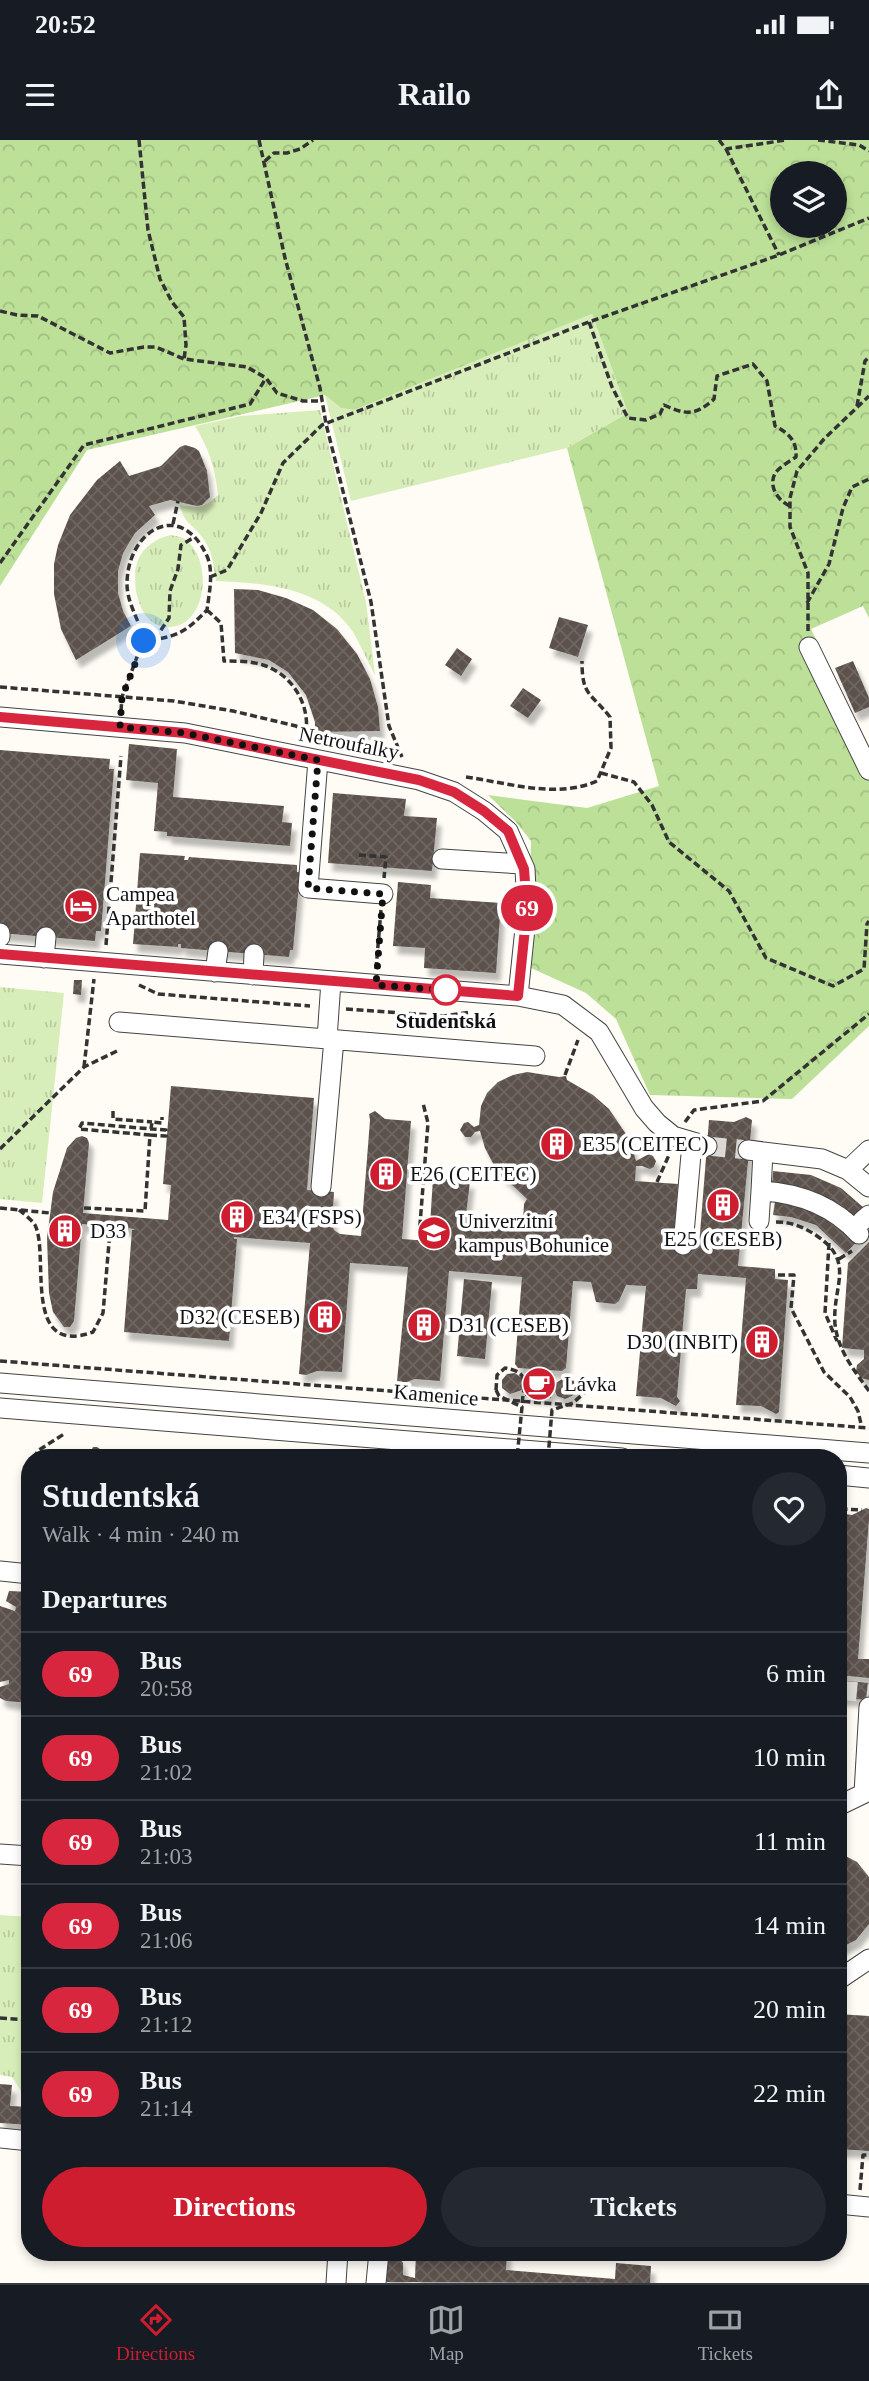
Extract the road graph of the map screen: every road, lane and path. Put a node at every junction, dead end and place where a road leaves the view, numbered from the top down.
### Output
1 (139, 140) edge
2 (259, 140) edge
3 (313, 140) edge
4 (719, 140) edge
5 (786, 140) edge
6 (818, 140) edge
7 (726, 149) junction
8 (869, 151) edge
9 (265, 161) junction
10 (869, 218) edge
11 (779, 255) junction
12 (0, 311) edge
13 (589, 323) junction
14 (869, 357) edge
15 (184, 359) junction
16 (266, 378) junction
17 (869, 397) edge
18 (323, 401) junction
19 (857, 408) junction
20 (327, 424) junction
21 (869, 479) edge
22 (177, 501) dead end
23 (790, 506) junction
24 (173, 524) junction
25 (193, 538) junction
26 (0, 563) edge
27 (210, 577) junction
28 (806, 605) junction
29 (208, 610) junction
30 (155, 640) junction
31 (144, 641) junction
32 (809, 647) joint
33 (582, 661) dead end
34 (0, 687) edge
35 (122, 697) junction
36 (0, 717) edge
37 (120, 727) junction
38 (306, 733) junction
39 (317, 750) junction
40 (121, 756) dead end
41 (403, 760) dead end
42 (869, 770) edge
43 (601, 773) junction
44 (454, 775) dead end
45 (359, 855) dead end
46 (442, 859) dead end
47 (522, 864) junction
48 (383, 894) junction
49 (869, 921) edge
50 (46, 937) dead end
51 (218, 951) dead end
52 (0, 954) edge
53 (254, 954) dead end
54 (44, 958) junction
55 (100, 967) junction
56 (215, 972) junction
57 (253, 975) junction
58 (131, 981) dead end
59 (331, 981) junction
60 (376, 985) junction
61 (518, 996) junction
62 (319, 1007) dead end
63 (337, 1008) dead end
64 (471, 1012) dead end
65 (869, 1014) edge
66 (119, 1022) dead end
67 (585, 1022) junction
68 (330, 1039) junction
69 (117, 1051) dead end
70 (535, 1056) dead end
71 (84, 1067) junction
72 (565, 1075) dead end
73 (423, 1103) dead end
74 (114, 1111) dead end
75 (162, 1117) dead end
76 (152, 1122) junction
77 (151, 1129) junction
78 (150, 1135) junction
79 (685, 1145) junction
80 (0, 1149) edge
81 (869, 1150) edge
82 (848, 1170) junction
83 (657, 1182) dead end
84 (321, 1187) dead end
85 (869, 1187) edge
86 (761, 1191) junction
87 (0, 1208) edge
88 (84, 1208) dead end
89 (19, 1210) junction
90 (50, 1213) dead end
91 (759, 1222) joint
92 (863, 1223) edge
93 (110, 1231) dead end
94 (419, 1237) dead end
95 (829, 1243) junction
96 (682, 1245) dead end
97 (847, 1255) dead end
98 (839, 1259) junction
99 (778, 1275) dead end
100 (841, 1350) junction
101 (0, 1361) edge
102 (524, 1381) dead end
103 (0, 1383) edge
104 (524, 1389) dead end
105 (869, 1391) edge
106 (585, 1392) dead end
107 (522, 1403) junction
108 (0, 1408) edge
109 (862, 1428) junction
110 (869, 1428) edge
111 (64, 1434) dead end
112 (41, 1449) edge
113 (510, 1449) edge
114 (518, 1449) edge
115 (549, 1449) edge
116 (819, 1449) edge
117 (847, 1451) edge
118 (869, 1453) edge
119 (847, 1476) edge
120 (869, 1478) edge
121 (847, 1509) edge
122 (862, 1510) dead end
123 (0, 1571) edge
124 (21, 1573) edge
125 (869, 1707) edge
126 (866, 1792) edge
127 (847, 1802) edge
128 (0, 1854) edge
129 (21, 1855) edge
130 (869, 1959) edge
131 (847, 1974) edge
132 (0, 2018) edge
133 (21, 2019) edge
134 (0, 2138) edge
135 (21, 2140) edge
136 (869, 2155) edge
137 (864, 2206) edge
138 (337, 2261) edge
139 (378, 2261) edge
140 (336, 2283) edge
141 (376, 2283) edge

1 - 15 path
2 - 9 path
3 - 9 path
4 - 7 path
5 - 7 path
6 - 8 path
7 - 11 path
9 - 18 path
10 - 11 path
11 - 13 path
12 - 15 path
13 - 20 path
13 - 23 path
14 - 19 path
15 - 16 path
16 - 18 path
16 - 26 path
17 - 19 path
18 - 20 path
19 - 23 path
20 - 27 path
20 - 41 path
21 - 28 path
22 - 24 path
23 - 28 path
24 - 25 path
24 - 31 path
25 - 27 path
25 - 30 path
27 - 29 path
28 - 32 path
29 - 30 path
29 - 38 path
30 - 31 path
31 - 35 path
32 - 42 street
33 - 43 path
34 - 35 path
35 - 37 path
35 - 38 path
36 - 37 street, Netroufalky
37 - 39 street, Netroufalky
38 - 39 path
39 - 47 street, Netroufalky
39 - 48 street
40 - 55 path
43 - 44 path
43 - 49 path
45 - 48 path
46 - 47 street
47 - 61 street, Netroufalky
48 - 60 path
50 - 54 street
51 - 56 street
52 - 54 street
53 - 57 street
54 - 55 street
55 - 56 street
55 - 71 path
56 - 57 street
57 - 59 street
58 - 62 path
59 - 60 street
59 - 68 street
60 - 61 street
61 - 67 street
63 - 64 path
65 - 79 path
66 - 68 street
67 - 72 path
67 - 79 street
68 - 70 street
68 - 84 street
69 - 71 path
71 - 80 path
73 - 94 path
74 - 76 path
75 - 76 path
76 - 77 path
77 - 78 path
77 - 78 path
78 - 88 path
79 - 83 path
79 - 96 street
81 - 82 street
82 - 85 street
82 - 86 street
86 - 91 street
86 - 92 street
87 - 89 path
89 - 90 path
89 - 93 path
91 - 95 path
95 - 98 path
95 - 100 path
97 - 98 path
98 - 100 path
99 - 109 path
100 - 105 path
101 - 107 path
102 - 114 path, bridge
103 - 116 street, Kamenice
104 - 107 path
106 - 115 path, bridge
107 - 109 path
108 - 113 street
109 - 110 path
111 - 112 path
117 - 118 street, Kamenice
119 - 120 street
121 - 122 path
123 - 124 street
125 - 126 street
126 - 127 street
128 - 129 street
130 - 131 street
132 - 133 path
134 - 135 street
136 - 137 path
138 - 140 street
139 - 141 street

